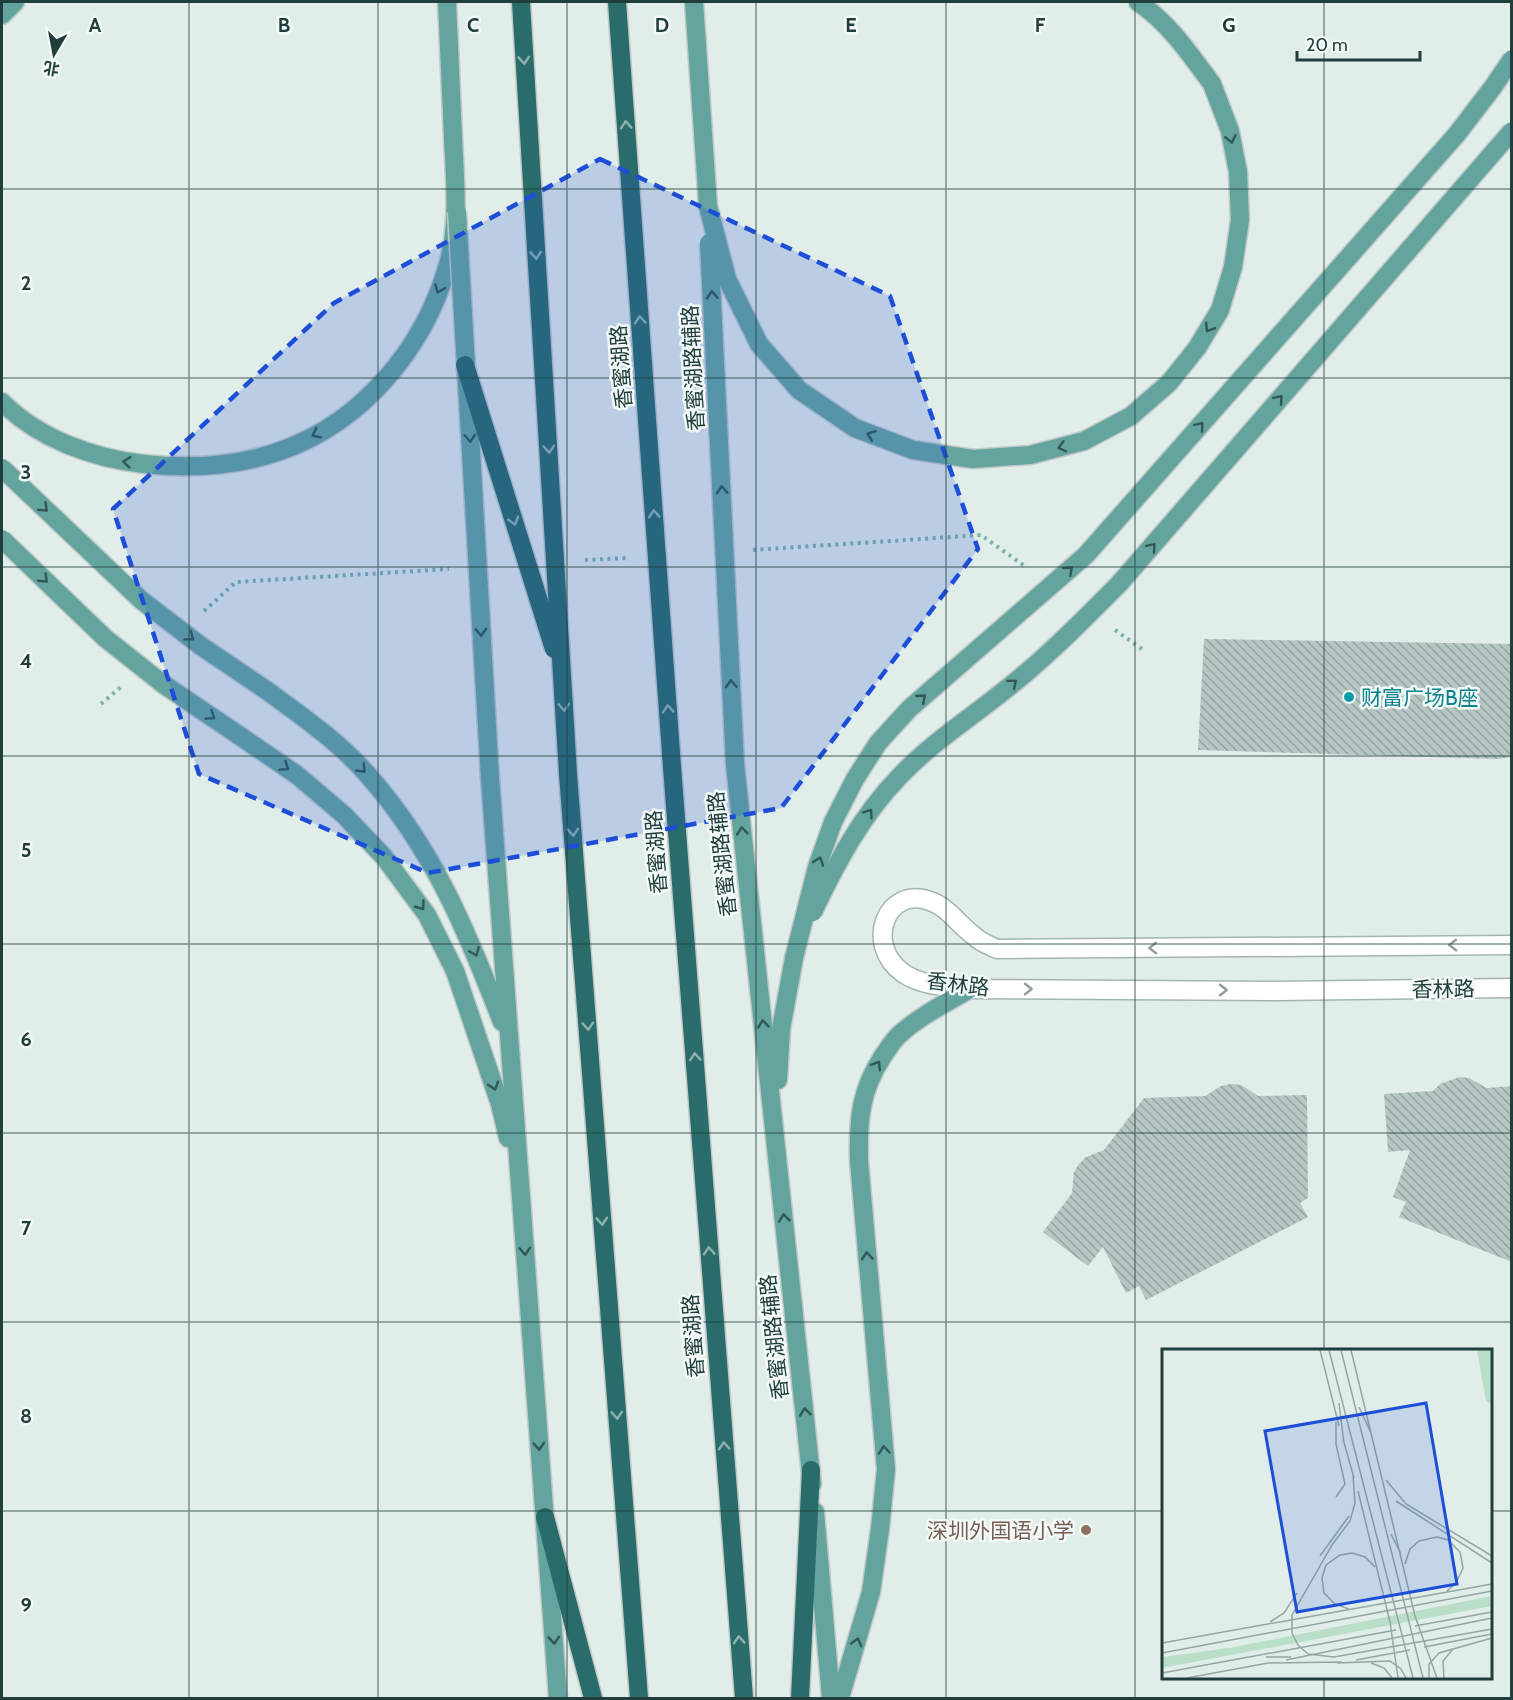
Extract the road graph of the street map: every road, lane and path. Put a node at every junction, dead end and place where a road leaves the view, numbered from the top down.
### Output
1 (447, 2) edge
2 (521, 2) edge
3 (617, 2) edge
4 (694, 2) edge
5 (1138, 2) edge
6 (1512, 58) edge
7 (1512, 131) edge
8 (708, 206) junction
9 (457, 212) junction
10 (465, 365) junction
11 (2, 402) edge
12 (2, 468) edge
13 (2, 539) edge
14 (745, 550) dead end
15 (627, 558) dead end
16 (579, 561) dead end
17 (449, 569) dead end
18 (1028, 569) dead end
19 (203, 613) dead end
20 (1113, 629) dead end
21 (1142, 649) dead end
22 (563, 676) junction
23 (126, 681) dead end
24 (101, 704) dead end
25 (1512, 945) edge
26 (794, 958) junction
27 (1512, 988) edge
28 (970, 989) junction
29 (509, 1040) junction
30 (778, 1160) junction
31 (521, 1193) junction
32 (811, 1470) junction
33 (545, 1517) junction
34 (558, 1698) edge
35 (593, 1698) edge
36 (639, 1698) edge
37 (744, 1698) edge
38 (800, 1698) edge
39 (831, 1698) edge
40 (840, 1698) edge

1 - 9 main road
2 -> 22 highway, bridge
37 -> 3 highway, 香蜜湖路, bridge
4 - 8 main road, 香蜜湖路辅路
5 -> 8 main road, bridge
26 -> 6 main road, bridge
26 -> 7 main road, bridge
30 -> 8 main road, 香蜜湖路辅路, bridge
9 - 10 main road, bridge
9 -> 11 main road, bridge
10 -> 22 highway, bridge
10 -> 29 main road, bridge
12 -> 29 main road, bridge
13 -> 31 main road, bridge
14 - 18 path
15 - 16 path
17 - 19 path
20 - 21 path
22 -> 36 highway, bridge
23 - 24 path
25 -> 28 street, 香林路
26 - 30 main road
28 -> 27 street, 香林路
40 -> 28 main road
29 - 31 main road
32 -> 30 main road, 香蜜湖路辅路
31 -> 33 main road
32 - 38 highway
32 - 39 main road, 香蜜湖路辅路
33 -> 34 main road
33 - 35 highway

